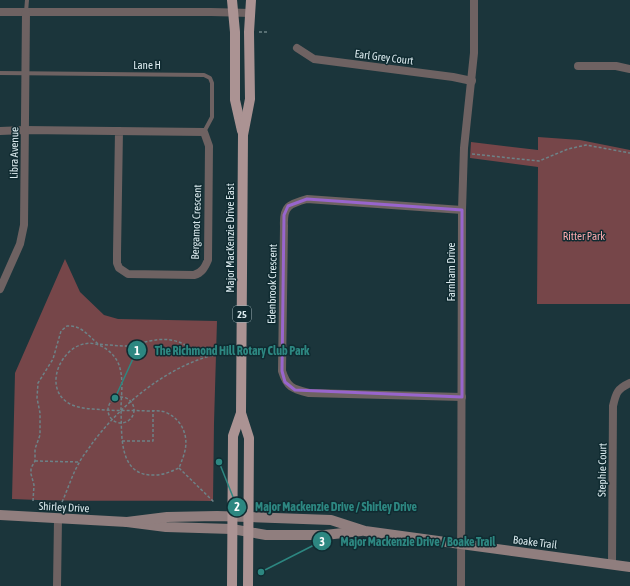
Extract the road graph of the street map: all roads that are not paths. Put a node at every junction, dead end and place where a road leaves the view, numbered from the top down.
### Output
1 (26, 0) edge
2 (232, 0) edge
3 (251, 0) edge
4 (474, 0) edge
5 (0, 12) edge
6 (26, 12) junction
7 (233, 12) junction
8 (251, 13) junction
9 (297, 48) dead end
10 (578, 66) dead end
11 (630, 69) edge
12 (0, 73) edge
13 (27, 73) junction
14 (472, 81) junction
15 (0, 130) edge
16 (25, 130) junction
17 (118, 131) junction
18 (204, 132) junction
19 (243, 135) junction
20 (462, 210) junction
21 (0, 289) edge
22 (630, 383) edge
23 (462, 397) junction
24 (241, 413) junction
25 (0, 515) edge
26 (240, 517) junction
27 (58, 519) junction
28 (127, 522) junction
29 (240, 530) junction
30 (365, 531) junction
31 (461, 545) junction
32 (612, 564) junction
33 (630, 567) edge
34 (57, 586) edge
35 (232, 586) edge
36 (248, 586) edge
37 (461, 586) edge

1 - 6 lane
2 - 7 main road, Major MacKenzie Drive East / 25
3 - 8 main road, Major MacKenzie Drive East / 25
4 - 14 street, Farnham Drive
5 - 6 street
6 - 7 street
6 - 13 street, Libra Avenue
7 - 8 street
7 - 19 main road, Major MacKenzie Drive East / 25
8 - 19 main road, Major MacKenzie Drive East / 25
9 - 14 street, Earl Grey Court
10 - 11 street
12 - 13 lane, Lane H
13 - 16 street, Libra Avenue
13 - 18 lane, Lane H
14 - 20 street, Farnham Drive
15 - 16 street
16 - 17 street
16 - 21 street, Libra Avenue
17 - 18 street
17 - 18 street, Bergamot Crescent
19 - 24 main road, Major MacKenzie Drive East / 25
20 - 23 street, Farnham Drive
20 - 23 street, Edenbrook Crescent
22 - 32 street, Stephie Court
23 - 31 street, Farnham Drive
24 - 26 main road, Major MacKenzie Drive East / 25
24 - 26 main road, Major MacKenzie Drive East / 25
25 - 27 street, Shirley Drive
26 - 28 street, Shirley Drive
26 - 29 main road, Major MacKenzie Drive East / 25
26 - 29 main road, Major MacKenzie Drive East / 25
26 - 30 street, Boake Trail
27 - 28 street, Shirley Drive
27 - 34 street
28 - 29 street, Shirley Drive
29 - 30 street, Boake Trail
29 - 35 main road, Major MacKenzie Drive East / 25
29 - 36 main road, Major MacKenzie Drive East / 25
30 - 31 street, Boake Trail
31 - 32 street, Boake Trail
31 - 37 street, Farnham Drive
32 - 33 street, Boake Trail

